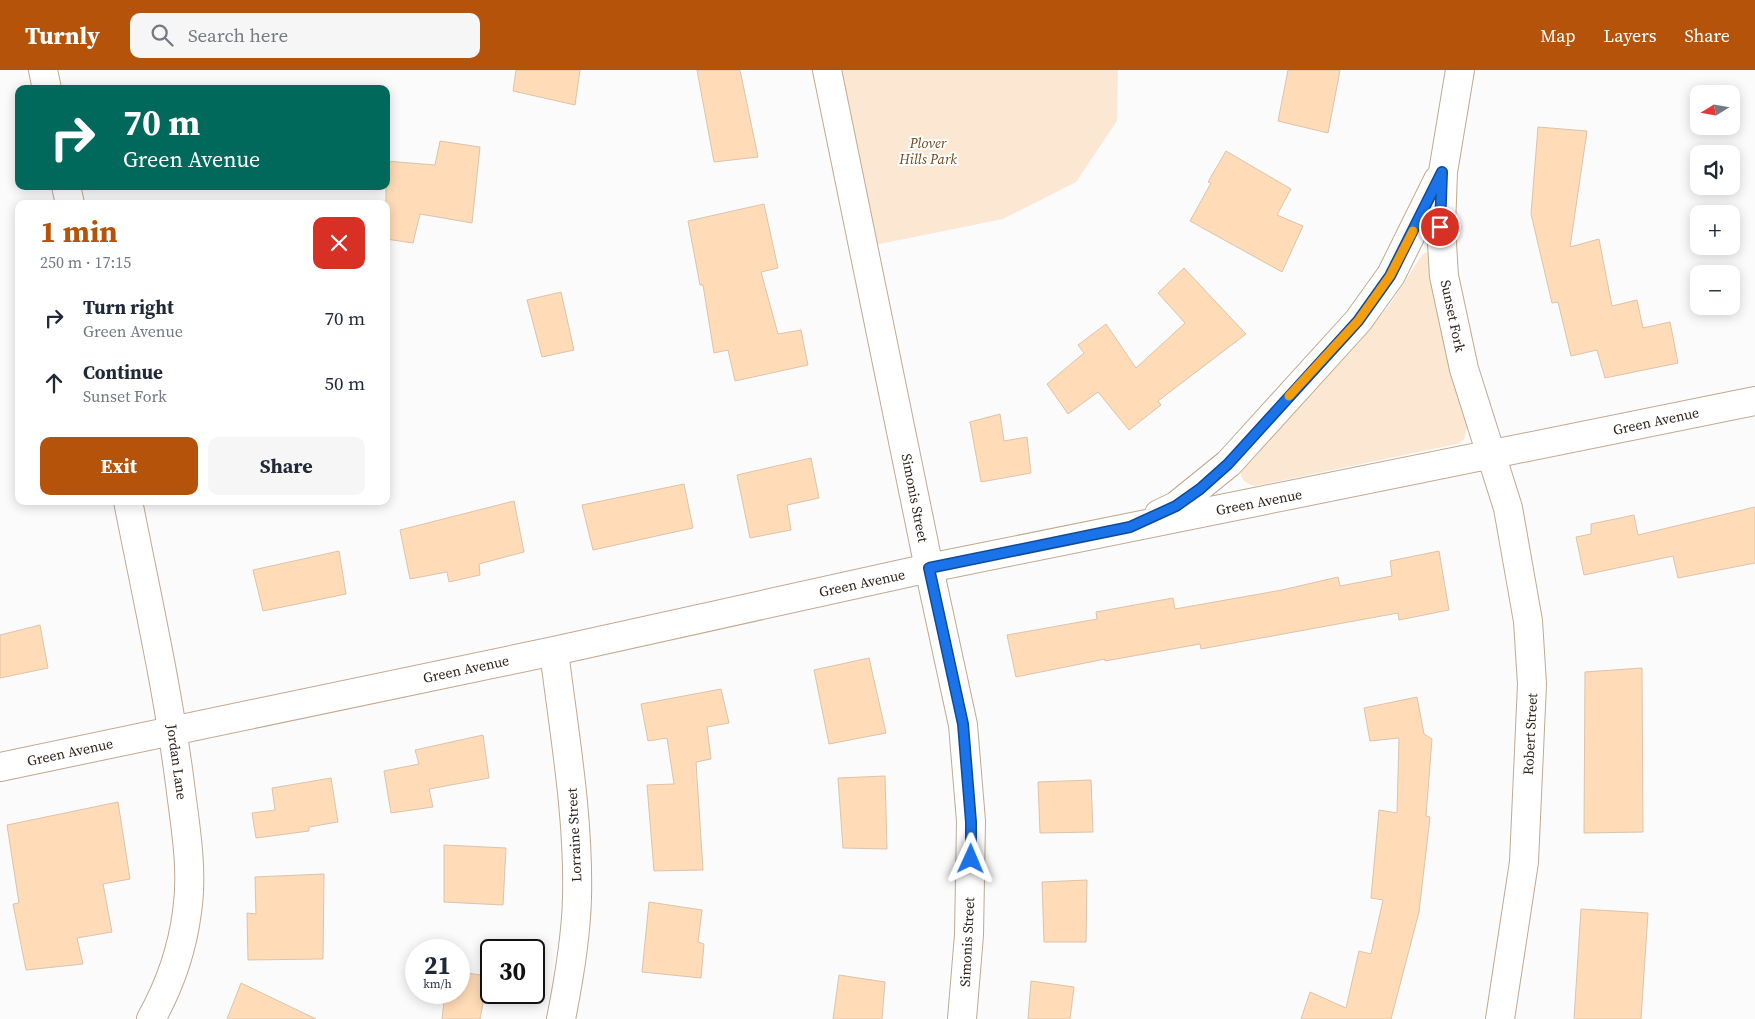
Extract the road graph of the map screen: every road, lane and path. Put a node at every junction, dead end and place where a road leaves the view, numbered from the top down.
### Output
1 (43, 70) edge
2 (827, 70) edge
3 (1460, 70) edge
4 (46, 85) edge
5 (1442, 172) junction
6 (1755, 401) edge
7 (1492, 456) junction
8 (129, 505) edge
9 (1130, 527) junction
10 (929, 568) junction
11 (554, 651) junction
12 (174, 731) junction
13 (0, 767) edge
14 (1499, 1017) edge
15 (151, 1019) edge
16 (561, 1019) edge
17 (962, 1019) edge

1 - 4 street
2 - 10 street, Simonis Street
3 - 5 street, Sunset Fork
5 - 7 street, Sunset Fork
5 - 9 street, Sunset Fork
6 - 7 street, Green Avenue
7 - 9 street, Green Avenue
7 - 14 street, Robert Street
8 - 12 street, Jordan Lane
9 - 10 street, Green Avenue
10 - 11 street, Green Avenue
10 - 17 street, Simonis Street
11 - 12 street, Green Avenue
11 - 16 street, Lorraine Street
12 - 13 street, Green Avenue
12 - 15 street, Jordan Lane

